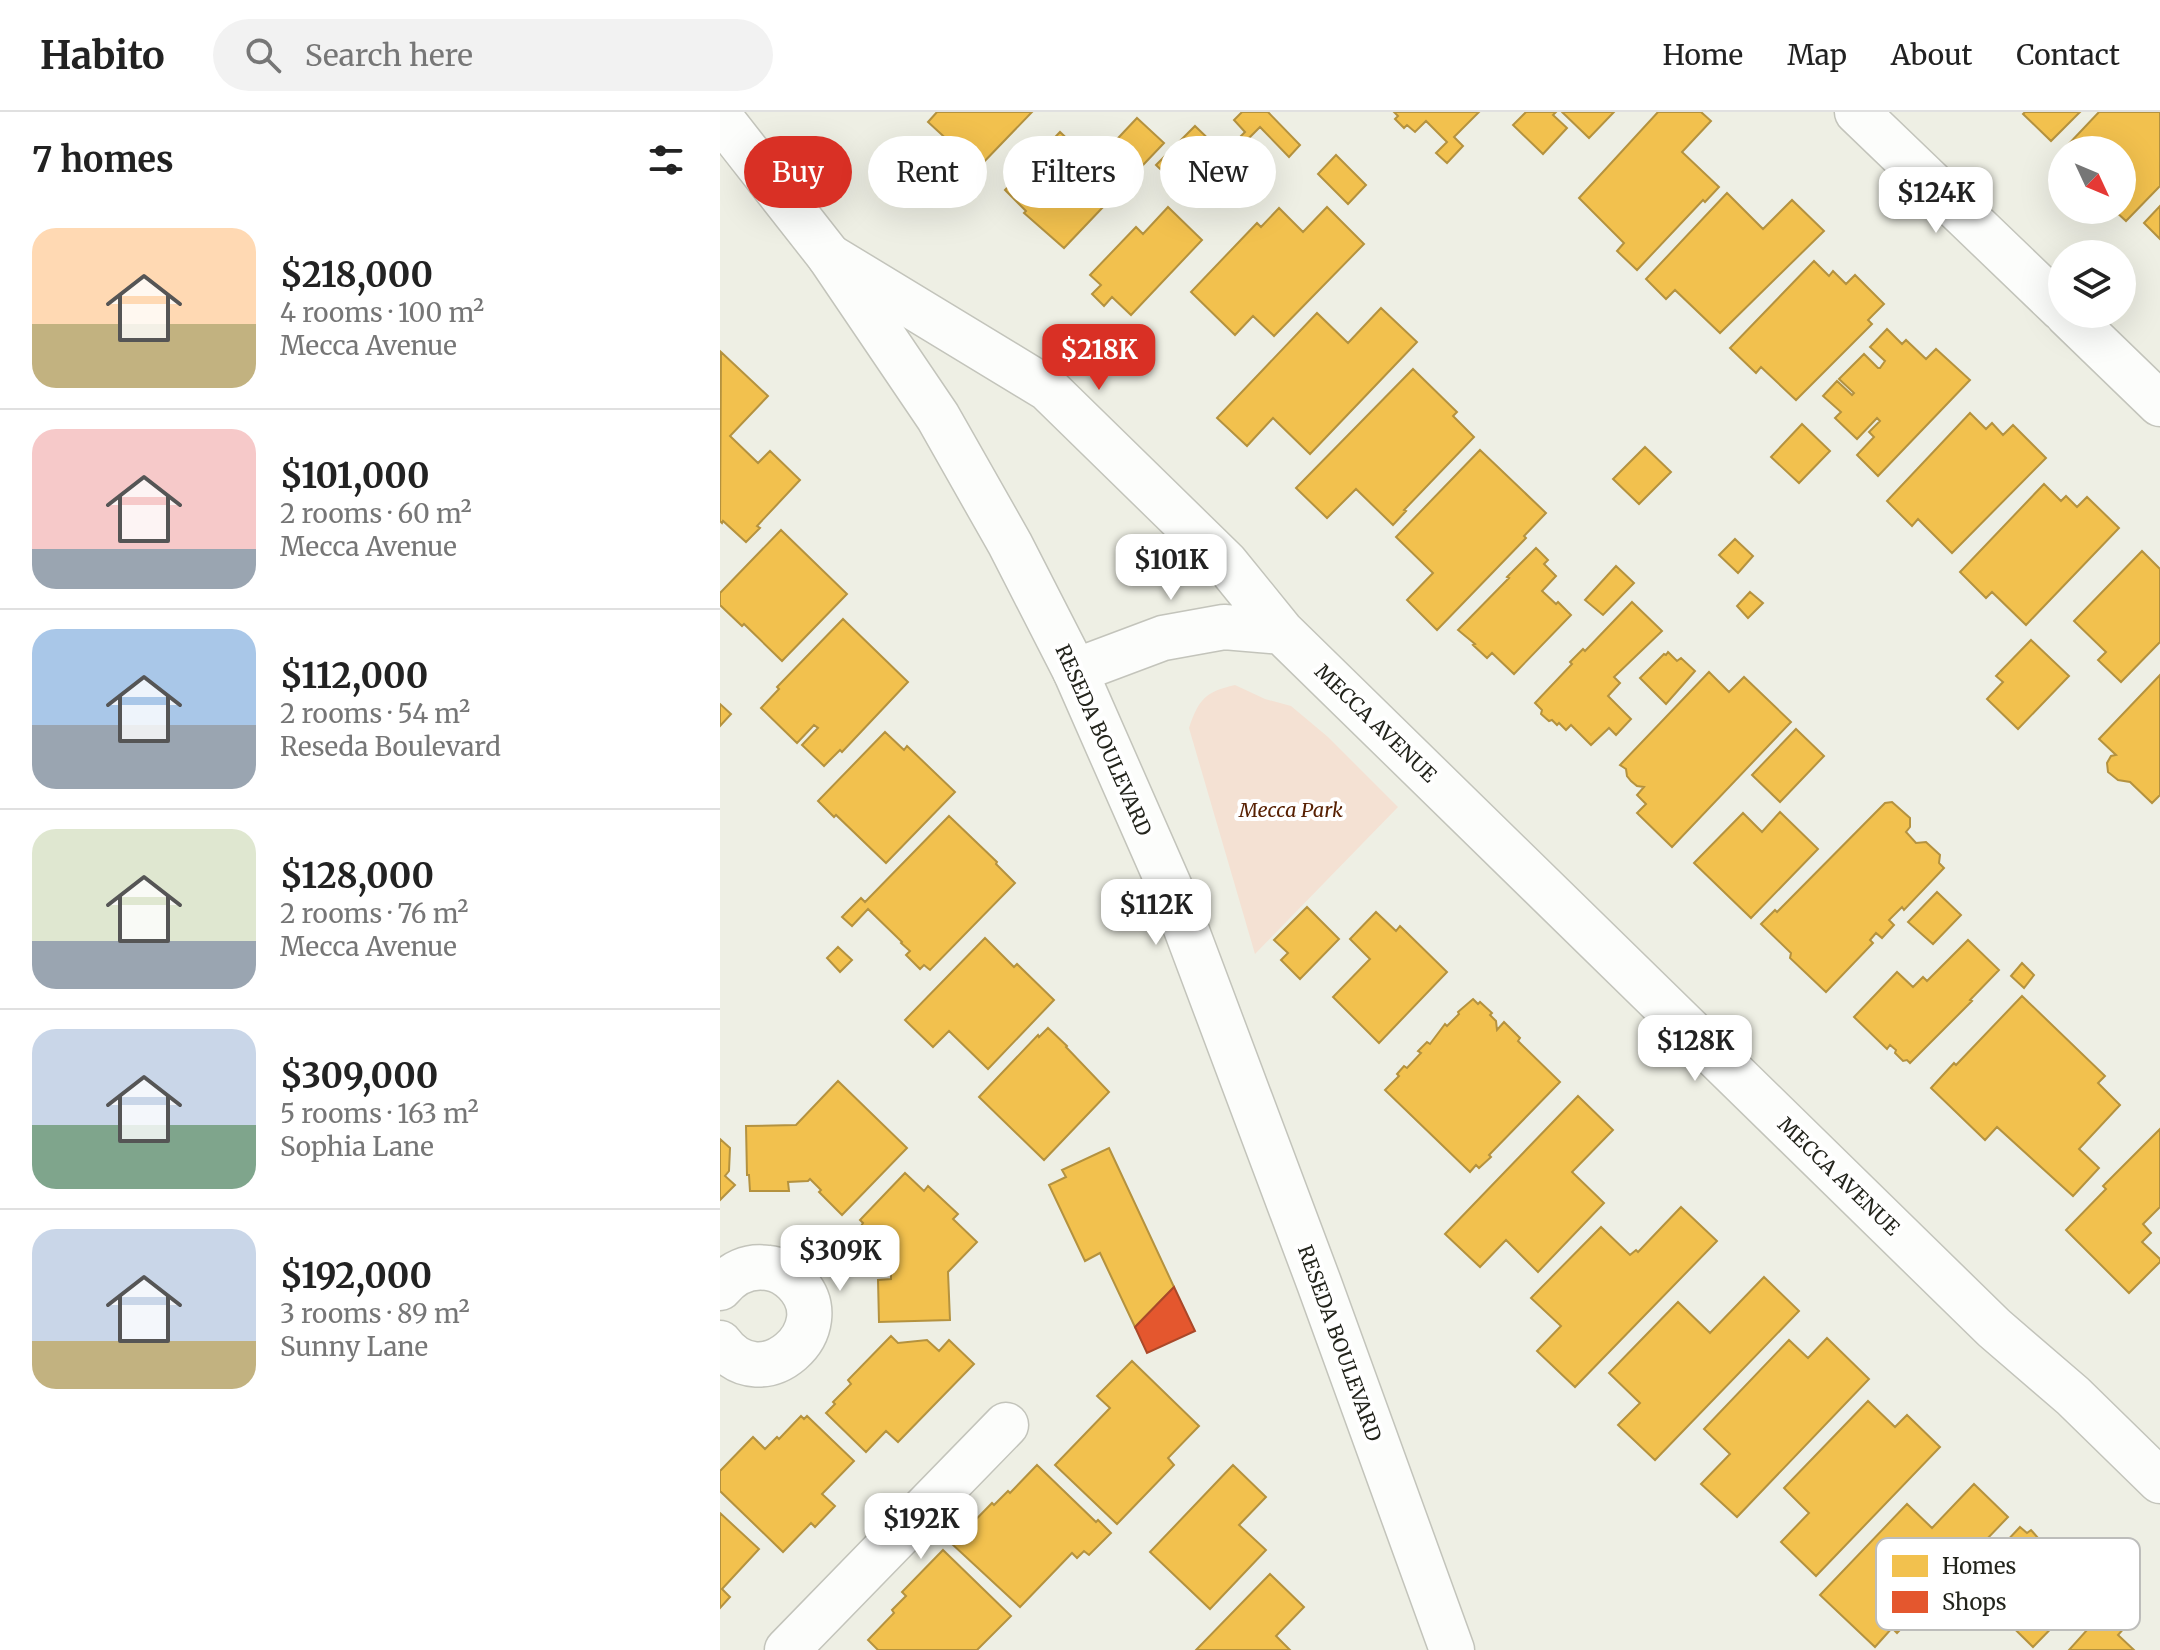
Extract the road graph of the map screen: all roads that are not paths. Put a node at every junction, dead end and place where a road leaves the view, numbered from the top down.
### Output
1 (1857, 112) edge
2 (720, 117) edge
3 (829, 256) junction
4 (2048, 296) edge
5 (2081, 328) edge
6 (2160, 404) edge
7 (1282, 632) junction
8 (1075, 671) junction
9 (720, 1288) edge
10 (722, 1350) edge
11 (1006, 1425) dead end
12 (2160, 1481) edge
13 (787, 1650) edge
14 (1452, 1650) edge

1 - 4 street
2 - 3 street, RESEDA BOULEVARD
3 - 7 street, MECCA AVENUE
3 - 8 street, RESEDA BOULEVARD
5 - 6 street
7 - 8 street
7 - 12 street, MECCA AVENUE
8 - 14 street, RESEDA BOULEVARD
9 - 10 street
11 - 13 street

